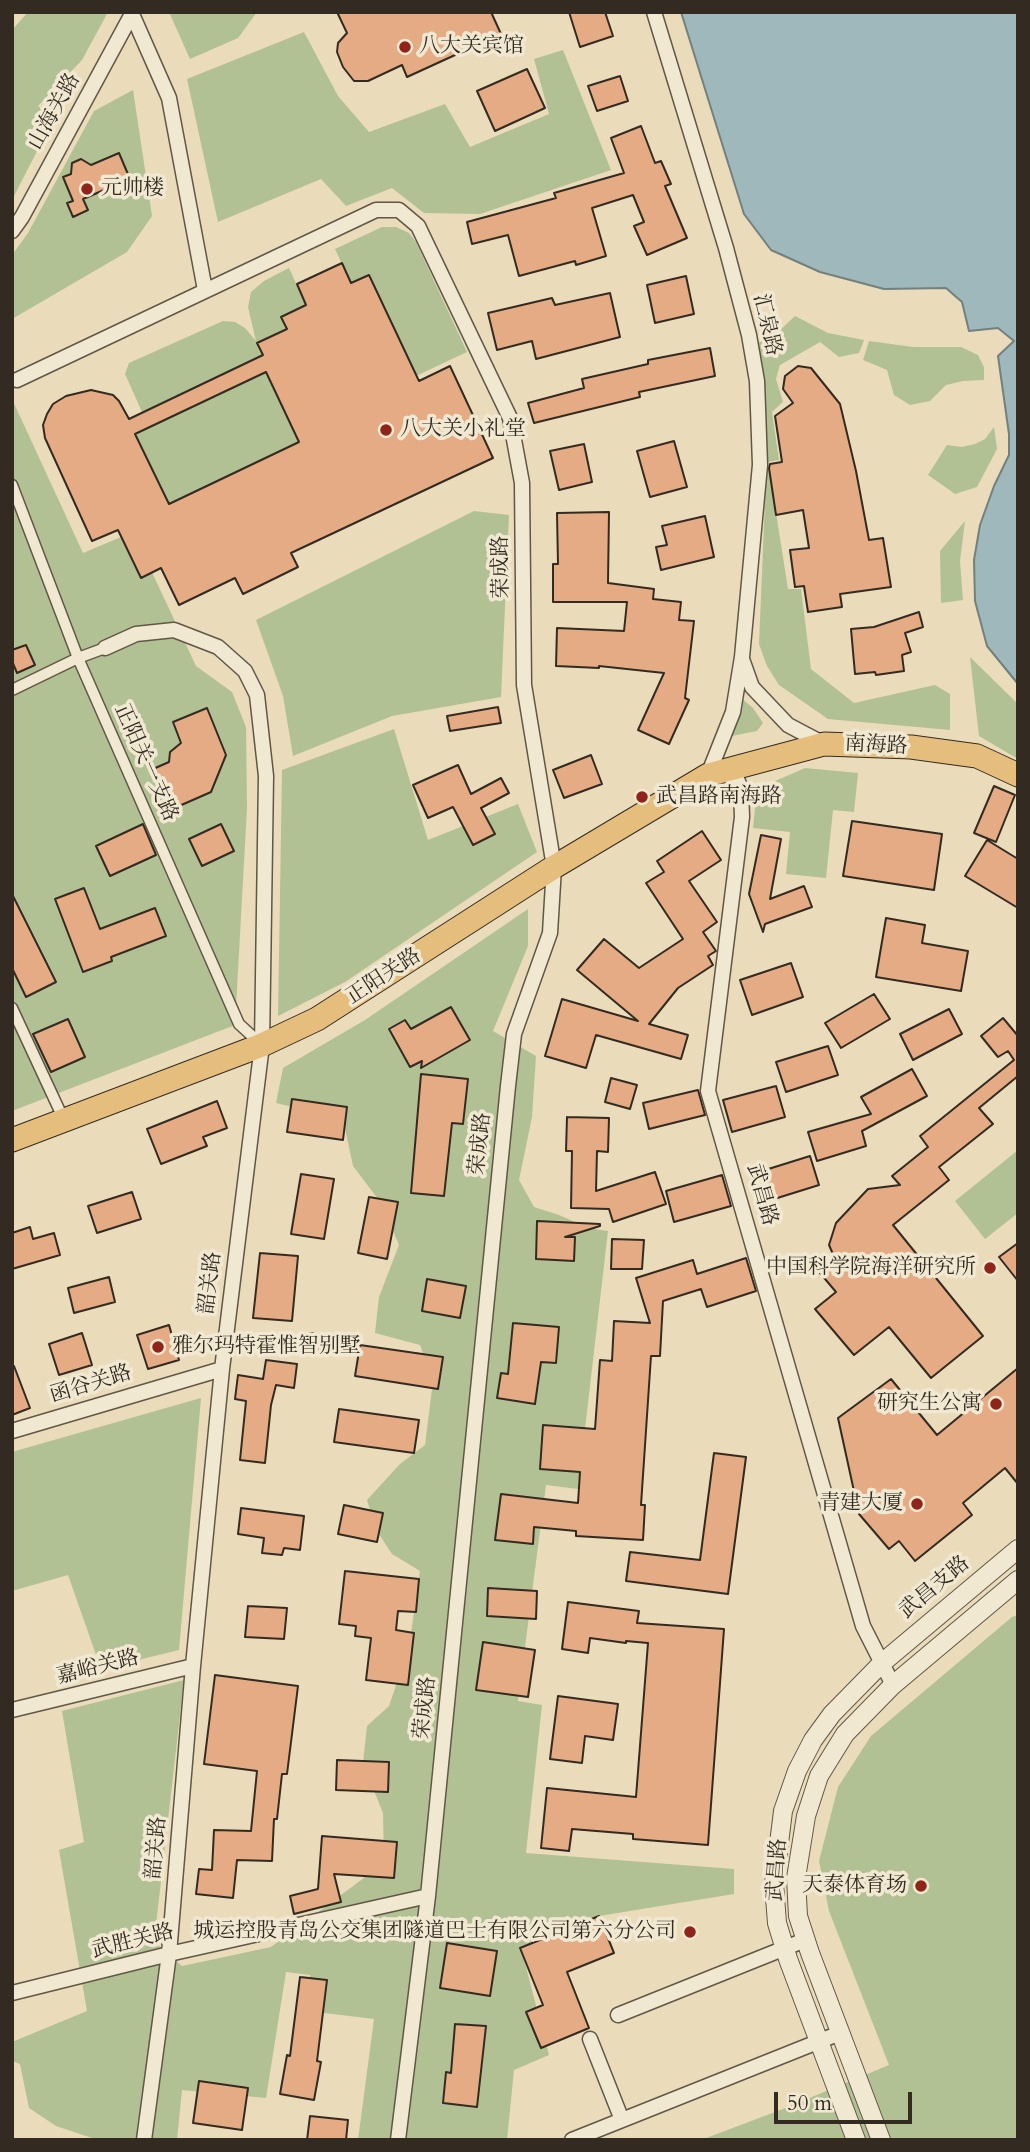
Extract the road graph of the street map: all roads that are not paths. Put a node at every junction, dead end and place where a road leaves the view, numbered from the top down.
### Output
1 (654, 12) edge
2 (132, 13) edge
3 (12, 231) edge
4 (205, 290) junction
5 (16, 380) dead end
6 (12, 485) edge
7 (105, 648) joint
8 (742, 657) junction
9 (78, 658) junction
10 (12, 690) edge
11 (824, 744) junction
12 (732, 767) junction
13 (708, 775) junction
14 (1018, 775) edge
15 (554, 867) junction
16 (12, 1008) edge
17 (262, 1045) junction
18 (64, 1121) junction
19 (12, 1140) edge
20 (222, 1368) junction
21 (12, 1431) edge
22 (1018, 1549) edge
23 (1018, 1580) edge
24 (882, 1663) junction
25 (193, 1666) junction
26 (893, 1685) junction
27 (12, 1710) edge
28 (428, 1896) junction
29 (805, 1940) junction
30 (784, 1948) junction
31 (169, 1954) junction
32 (12, 1993) edge
33 (618, 2015) dead end
34 (840, 2033) junction
35 (590, 2039) dead end
36 (818, 2041) junction
37 (622, 2120) junction
38 (144, 2140) edge
39 (398, 2140) edge
40 (572, 2140) edge
41 (856, 2140) edge
42 (881, 2140) edge

1 - 8 street, 汇泉路
2 - 3 street, 山海关路
2 - 4 street
4 - 5 street
4 - 15 street, 荣成路
6 - 9 street, 正阳关一支路
7 - 9 street
7 - 17 street, 韶关路
8 - 11 street
8 - 13 street, 汇泉路
9 - 10 street
9 - 17 street, 正阳关一支路
11 - 12 main road, 南海路
11 - 14 main road, 南海路
12 - 13 main road, 正阳关路
12 - 24 street, 武昌路
13 - 15 main road, 正阳关路
15 - 17 main road, 正阳关路
15 - 28 street, 荣成路
16 - 18 street
17 - 18 main road, 正阳关路
17 - 20 street, 韶关路
18 - 19 main road, 正阳关路
20 - 21 street, 函谷关路
20 - 25 street, 韶关路
22 - 24 street, 武昌支路
23 - 26 street
24 - 26 street, 武昌路
24 - 30 street, 武昌路
25 - 27 street, 嘉峪关路
25 - 31 street, 韶关路
26 - 29 street, 武昌路
28 - 31 street, 武胜关路
28 - 39 street, 荣成路
29 - 30 street
29 - 34 street, 武昌路
30 - 33 street
30 - 36 street, 武昌路
31 - 32 street, 武胜关路
31 - 38 street, 韶关路
34 - 36 street
34 - 42 street, 武昌路
35 - 37 street
36 - 37 street
36 - 41 street, 武昌路
37 - 40 street

